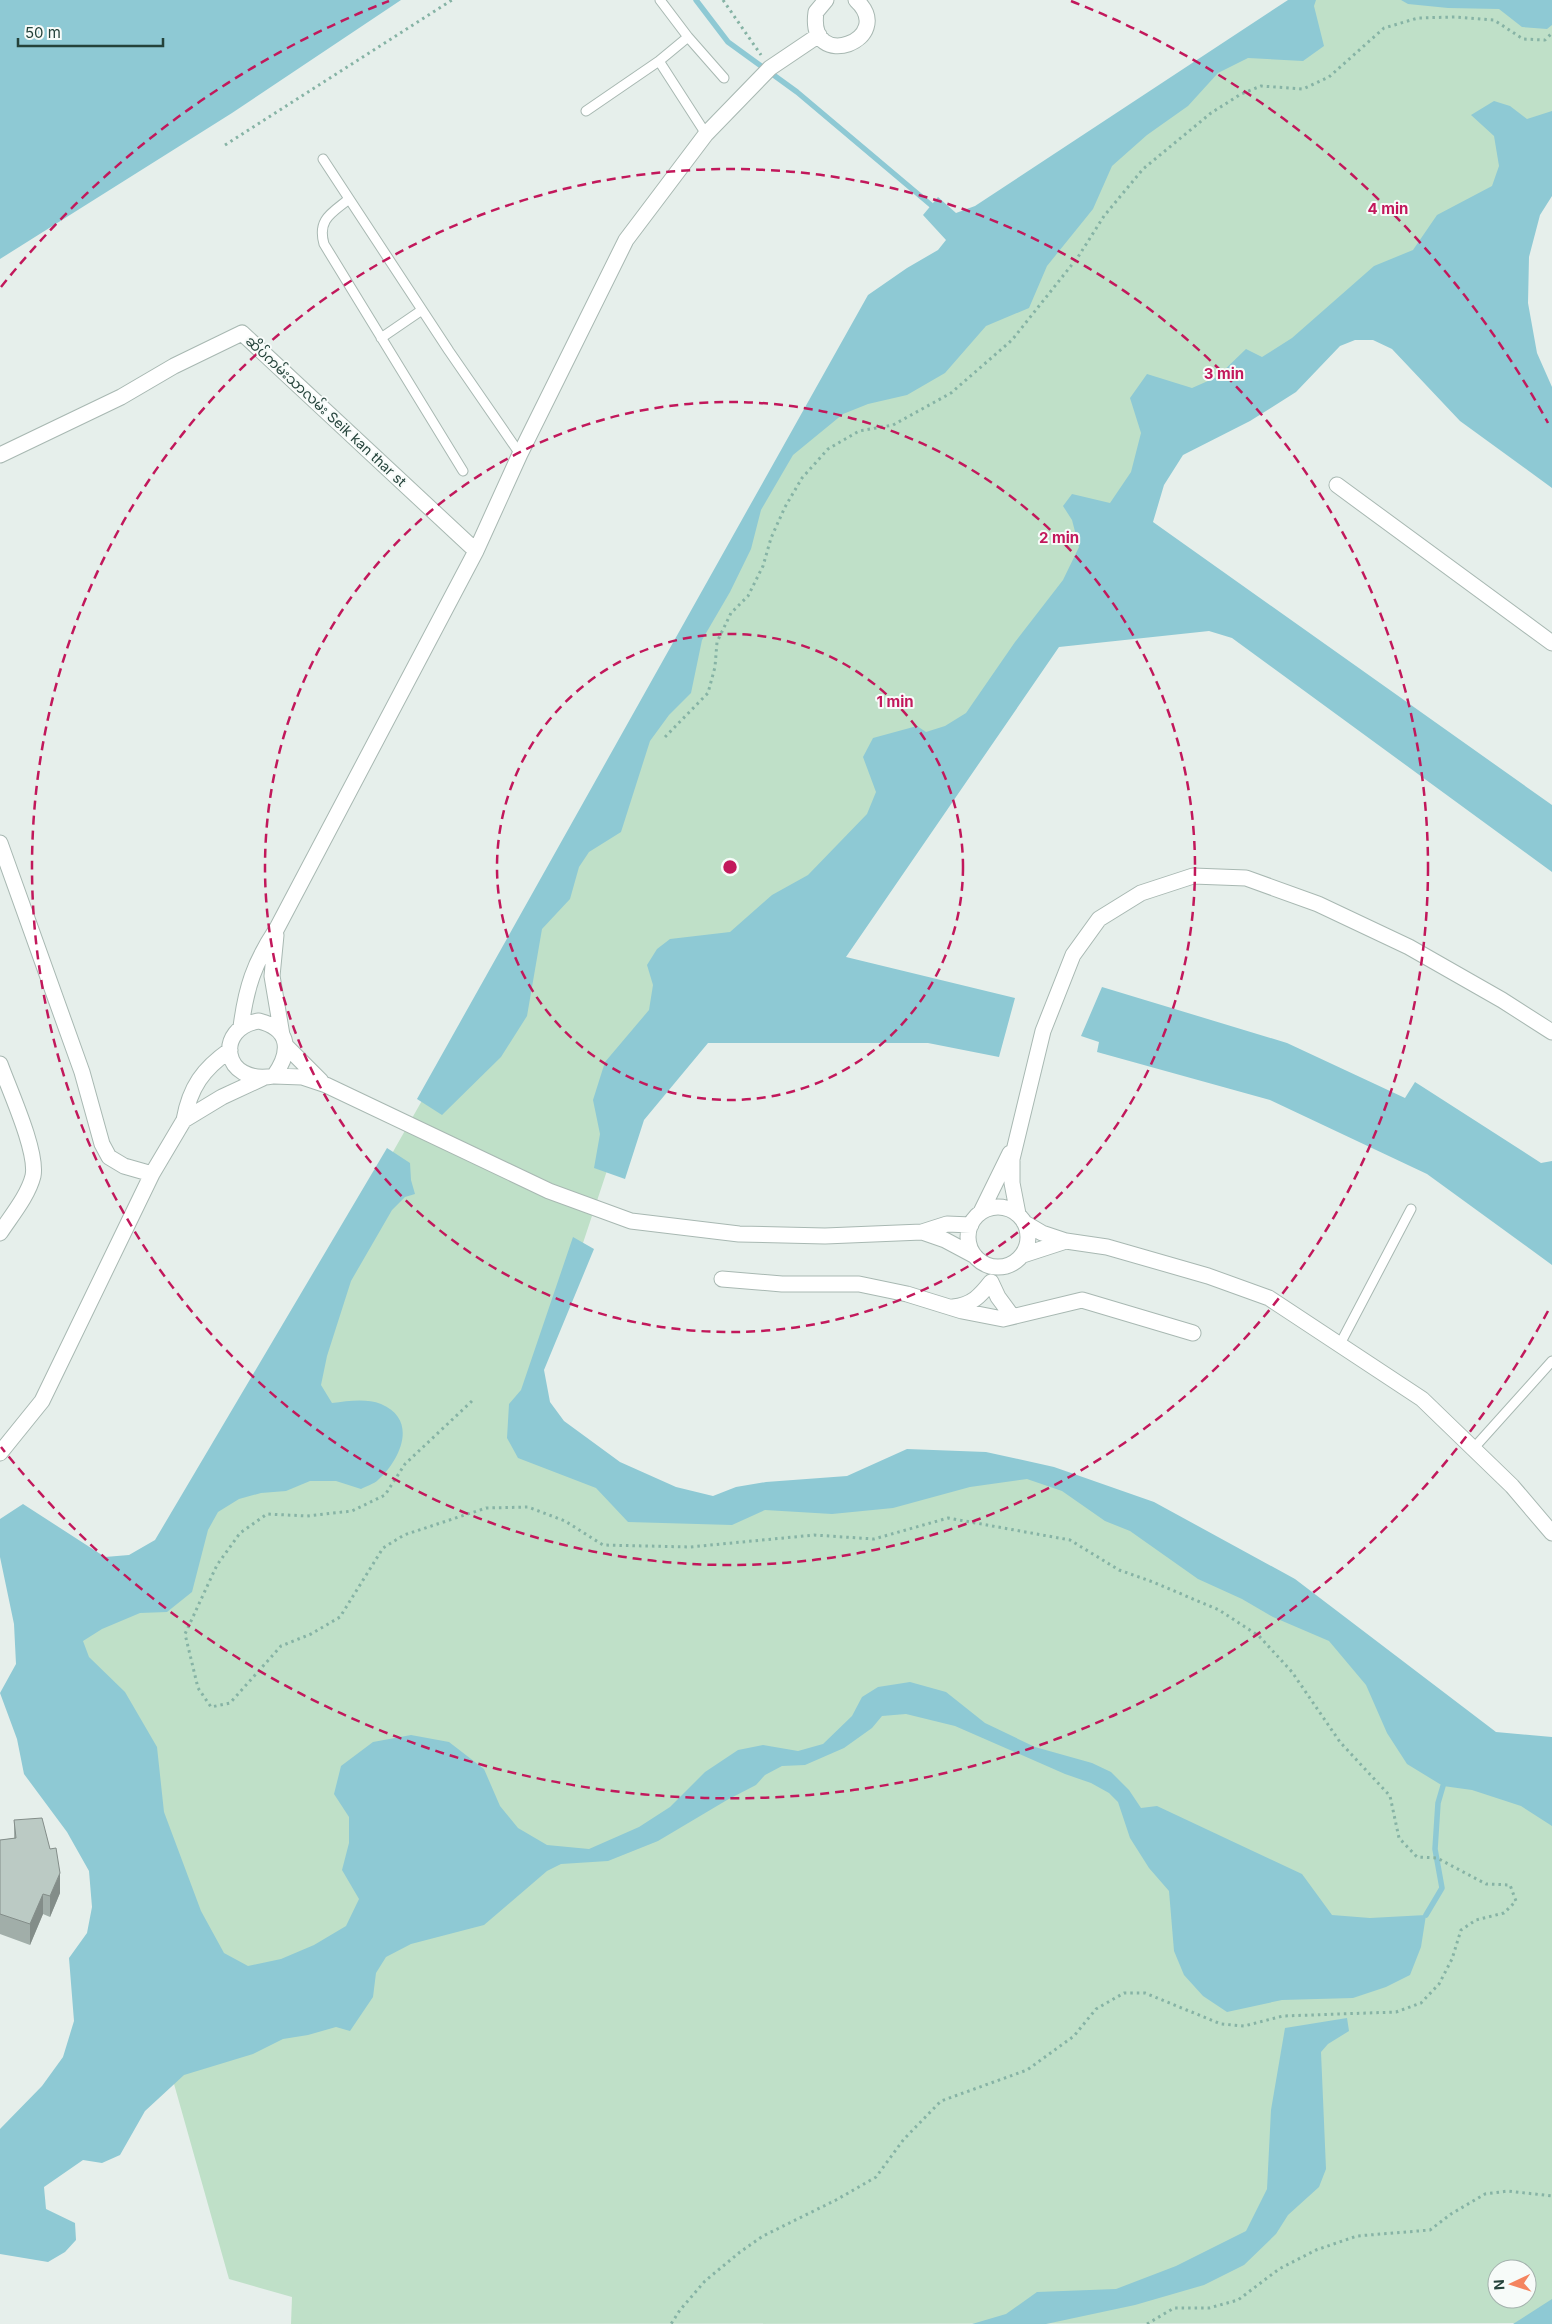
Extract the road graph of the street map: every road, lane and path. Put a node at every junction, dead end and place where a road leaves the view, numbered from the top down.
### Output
1 (452, 0) edge
2 (660, 0) edge
3 (722, 0) edge
4 (826, 0) edge
5 (861, 2) edge
6 (1552, 33) edge
7 (819, 35) junction
8 (688, 37) junction
9 (659, 61) junction
10 (770, 68) junction
11 (724, 78) dead end
12 (586, 111) dead end
13 (706, 134) junction
14 (225, 145) dead end
15 (324, 159) dead end
16 (350, 199) junction
17 (422, 310) junction
18 (381, 338) junction
19 (520, 454) junction
20 (0, 455) edge
21 (463, 471) dead end
22 (1337, 484) dead end
23 (476, 551) junction
24 (1552, 643) edge
25 (665, 737) dead end
26 (0, 843) edge
27 (276, 930) junction
28 (241, 1027) junction
29 (1552, 1032) edge
30 (284, 1040) junction
31 (230, 1050) junction
32 (0, 1064) edge
33 (268, 1077) junction
34 (326, 1085) junction
35 (184, 1120) junction
36 (1018, 1134) junction
37 (152, 1174) junction
38 (1411, 1209) dead end
39 (981, 1212) junction
40 (1022, 1219) junction
41 (971, 1225) junction
42 (922, 1232) junction
43 (0, 1233) edge
44 (1066, 1241) junction
45 (1023, 1255) junction
46 (975, 1256) junction
47 (998, 1268) junction
48 (722, 1279) dead end
49 (991, 1282) junction
50 (950, 1307) junction
51 (1012, 1316) junction
52 (1193, 1333) dead end
53 (1340, 1344) junction
54 (1552, 1361) edge
55 (472, 1401) dead end
56 (1473, 1449) junction
57 (0, 1453) edge
58 (1552, 1533) edge
59 (1552, 2196) edge
60 (672, 2324) edge
61 (1147, 2324) edge

1 - 14 path
2 - 8 lane
3 - 10 path
4 - 7 street
5 - 7 street
6 - 25 path
7 - 10 street
8 - 9 lane
8 - 11 lane
9 - 12 lane
9 - 13 lane
10 - 13 street
13 - 19 street
15 - 16 lane
16 - 17 lane
16 - 18 lane
17 - 18 lane
17 - 19 lane
18 - 21 lane
19 - 23 street
20 - 23 street, ဆိပ်ကမ်းသာလမ်း Seik kan thar st
22 - 24 street
23 - 27 street
26 - 37 street
27 - 28 street
27 - 30 street
28 - 30 street
28 - 31 street
29 - 36 street
30 - 33 street
30 - 34 street
31 - 33 street
31 - 35 street
32 - 43 street
33 - 34 street
33 - 35 street
34 - 42 street
35 - 37 street
36 - 39 street
36 - 40 street
37 - 57 street
38 - 53 lane
39 - 40 street
39 - 41 street
40 - 44 street
40 - 45 street
41 - 42 street
41 - 46 street
42 - 46 street
44 - 45 street
44 - 53 street
45 - 47 street
46 - 47 street
47 - 49 street
48 - 50 street
49 - 50 street
49 - 51 street
50 - 51 street
51 - 52 street
53 - 56 street
54 - 56 lane
55 - 60 path
56 - 58 street
59 - 61 path

